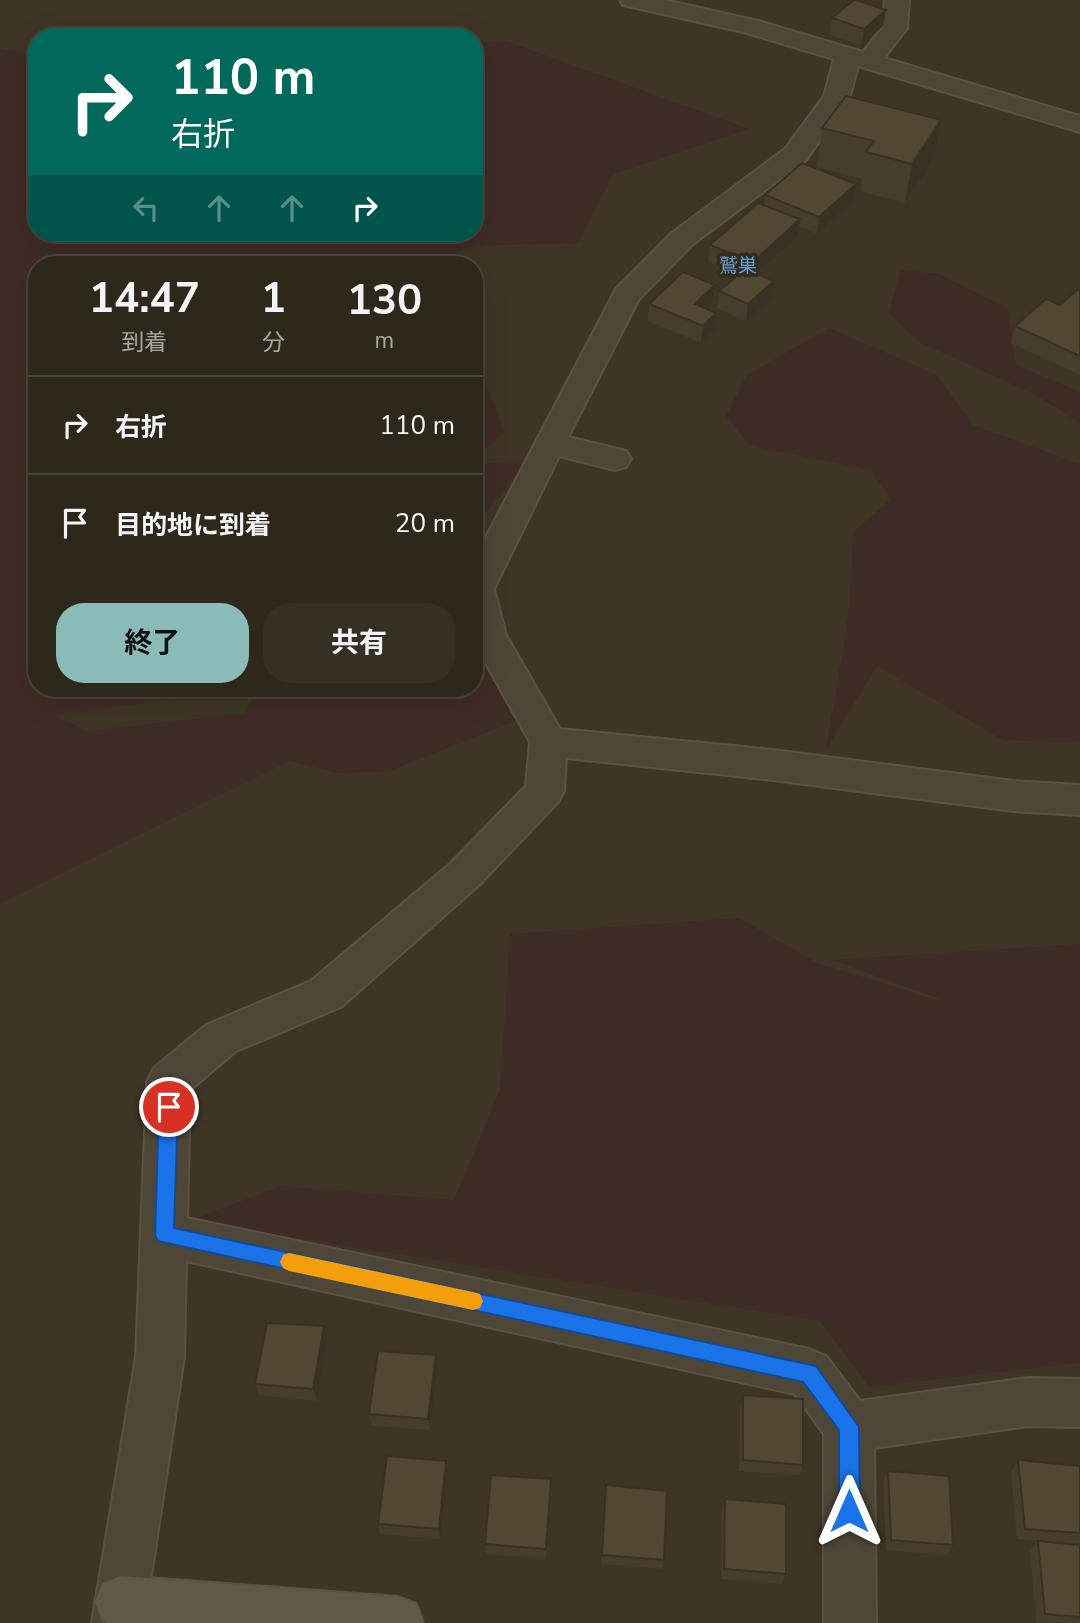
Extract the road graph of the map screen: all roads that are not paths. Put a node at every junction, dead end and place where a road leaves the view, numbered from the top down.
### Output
1 (632, 0) edge
2 (897, 0) edge
3 (858, 58) junction
4 (1080, 124) edge
5 (548, 443) junction
6 (615, 459) dead end
7 (483, 577) edge
8 (483, 614) edge
9 (549, 742) junction
10 (1080, 800) edge
11 (164, 1235) junction
12 (1080, 1403) edge
13 (849, 1427) junction
14 (120, 1613) edge
15 (397, 1623) edge
16 (850, 1623) edge

1 - 3 street
2 - 3 street
3 - 4 street
3 - 5 street
5 - 6 street
5 - 7 street
8 - 9 street
9 - 10 street
9 - 11 street
11 - 13 street
11 - 14 street
12 - 13 street
13 - 16 street
14 - 15 street

